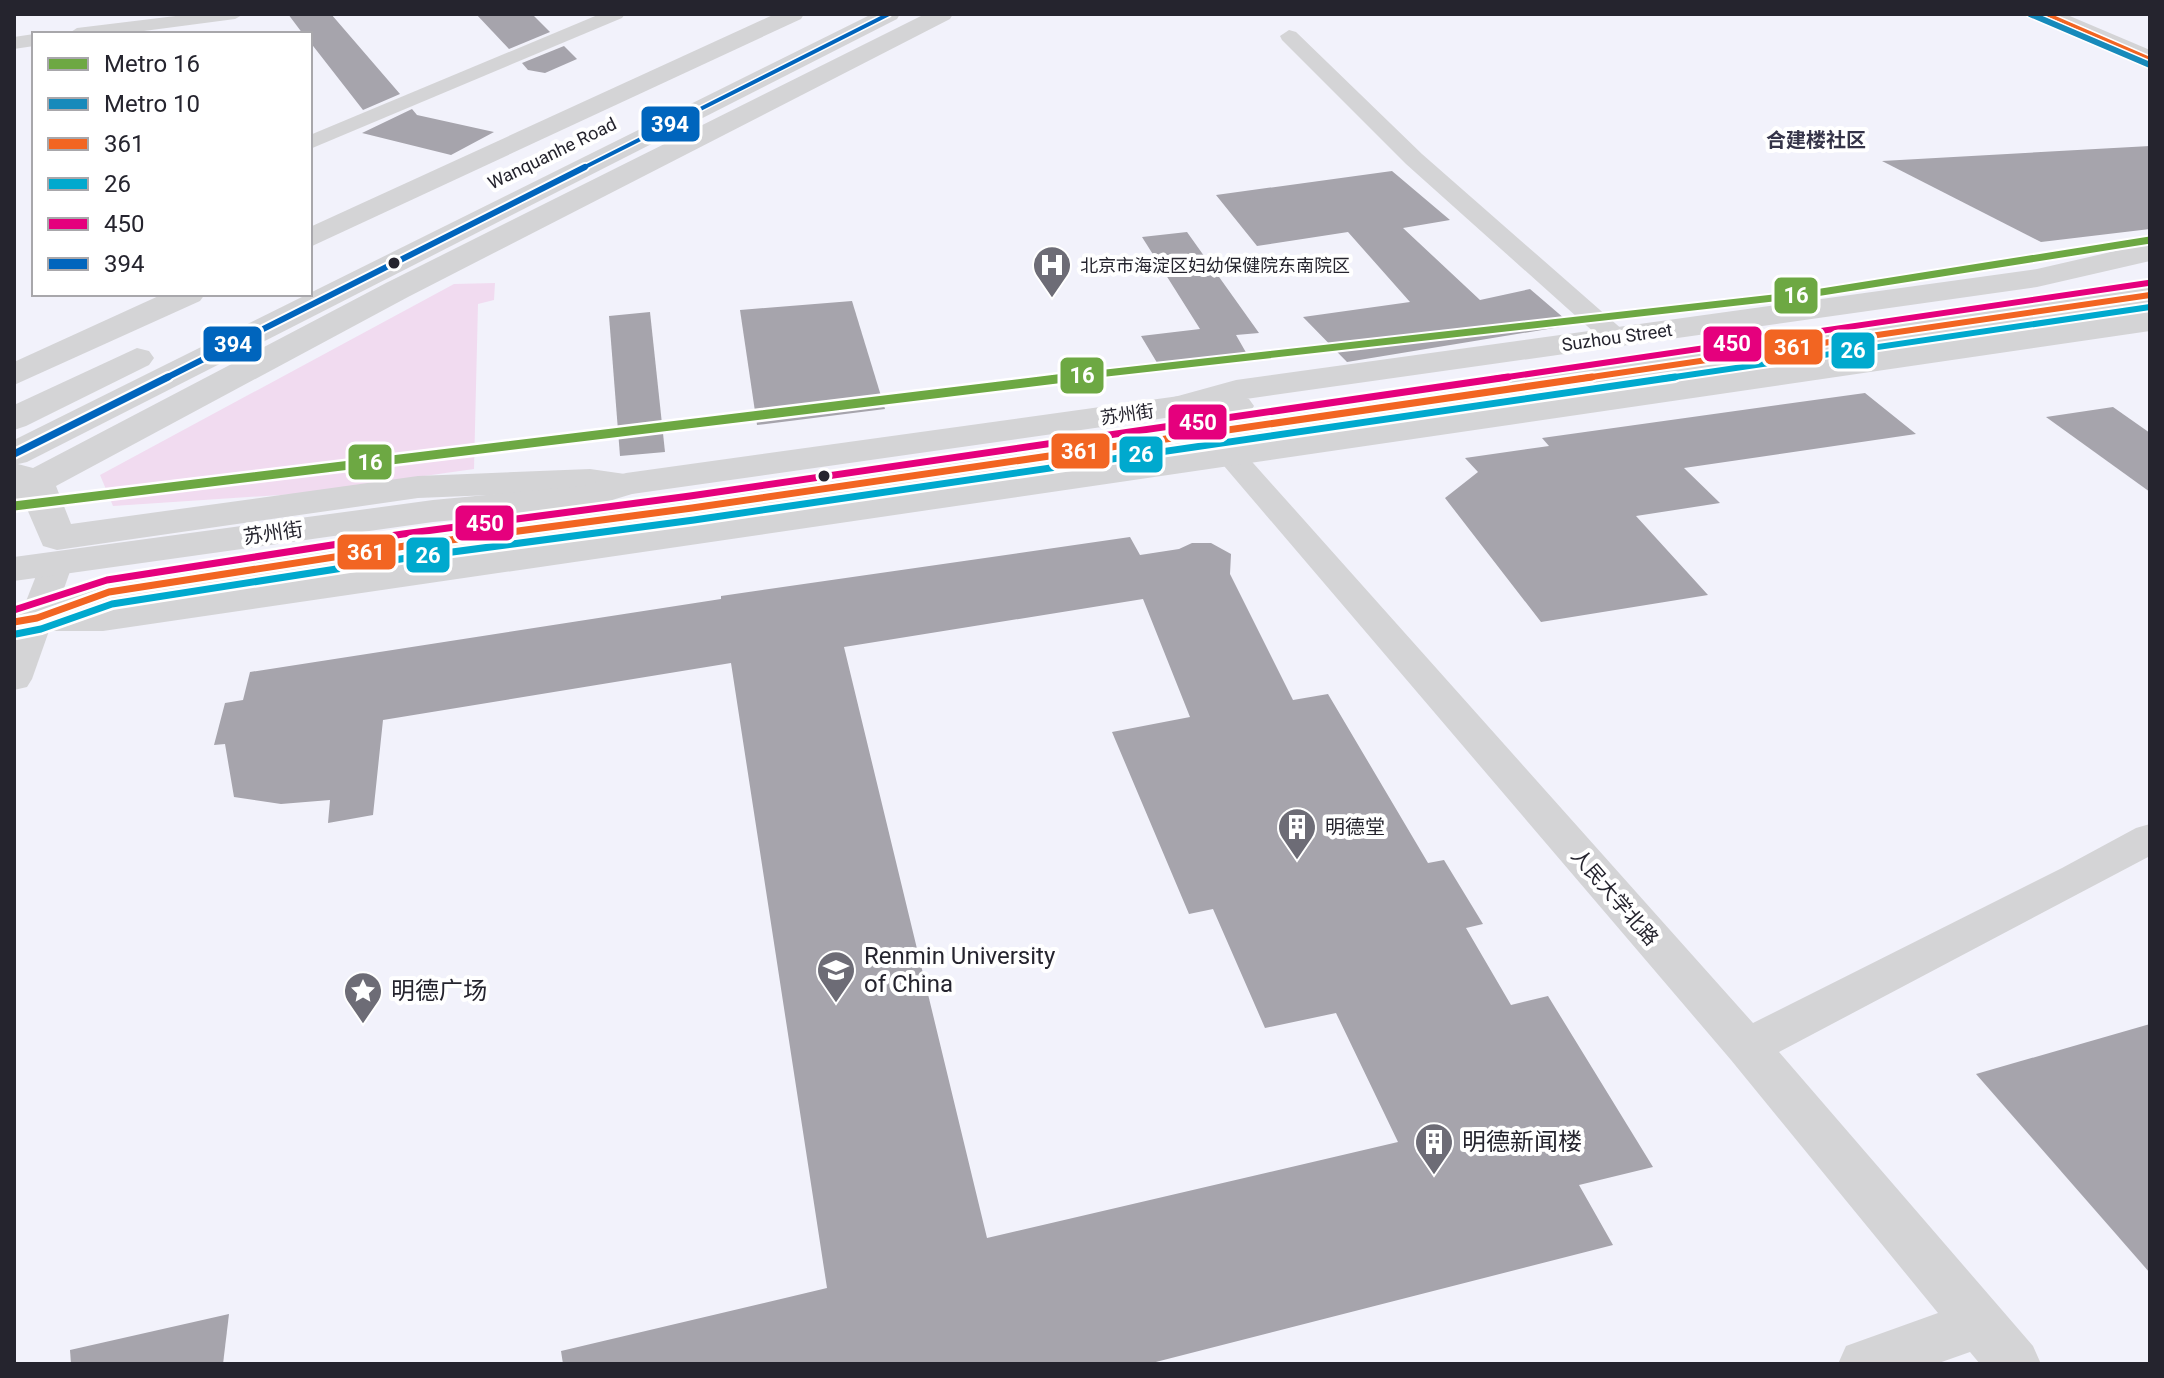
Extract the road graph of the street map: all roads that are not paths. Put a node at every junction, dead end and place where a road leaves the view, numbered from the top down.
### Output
1 (235, 14) edge
2 (793, 14) edge
3 (817, 14) edge
4 (889, 14) edge
5 (910, 14) edge
6 (942, 14) edge
7 (2046, 14) edge
8 (2073, 14) edge
9 (602, 16) edge
10 (840, 25) edge
11 (93, 32) edge
12 (1289, 36) dead end
13 (2150, 46) edge
14 (748, 55) junction
15 (2150, 59) edge
16 (312, 142) edge
17 (508, 174) dead end
18 (312, 237) edge
19 (2150, 252) edge
20 (2150, 273) edge
21 (2150, 295) edge
22 (185, 296) edge
23 (262, 296) edge
24 (2150, 321) edge
25 (1615, 337) junction
26 (14, 375) edge
27 (1179, 406) junction
28 (15, 418) edge
29 (1221, 444) junction
30 (19, 476) edge
31 (57, 551) junction
32 (14, 569) edge
33 (25, 620) edge
34 (14, 679) edge
35 (2150, 838) edge
36 (1747, 1047) junction
37 (1980, 1323) junction
38 (1865, 1364) edge
39 (2014, 1364) edge

1 - 11 street
2 - 18 main road
3 - 14 main road
4 - 10 main road, Wanquanhe Road
5 - 10 main road
6 - 30 main road
7 - 15 main road
8 - 13 main road
9 - 16 street
10 - 14 main road, Wanquanhe Road
10 - 30 main road, Wanquanhe Road
12 - 25 street
14 - 17 main road, Wanquanhe Road
19 - 25 main road, Suzhou Street
20 - 27 main road, 苏州街
21 - 29 main road
22 - 26 main road
23 - 28 main road
24 - 29 main road
25 - 27 main road, Suzhou Street
27 - 31 main road, 苏州街
29 - 33 main road
29 - 36 street, 人民大学北路
30 - 31 main road
31 - 32 main road, 苏州街
31 - 33 street
33 - 34 street
35 - 36 street
36 - 37 street, 人民大学北路
37 - 38 street
37 - 39 street, 人民大学北路

